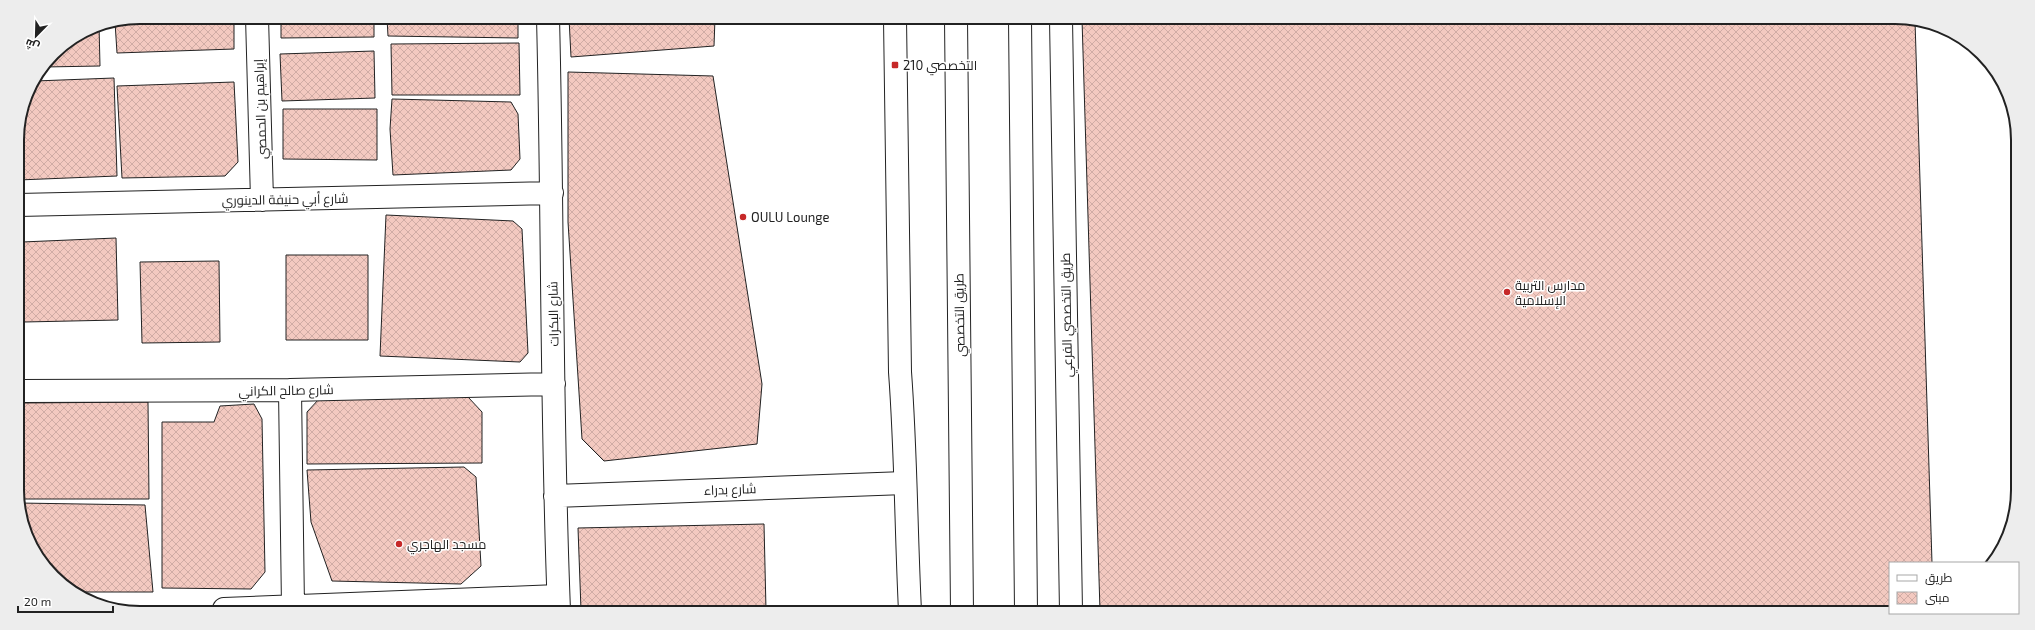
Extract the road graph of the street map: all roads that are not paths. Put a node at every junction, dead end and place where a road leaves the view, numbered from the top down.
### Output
1 (257, 24) edge
2 (548, 24) edge
3 (895, 24) edge
4 (956, 24) edge
5 (1020, 24) edge
6 (1061, 24) edge
7 (552, 193) junction
8 (262, 200) junction
9 (24, 205) edge
10 (554, 384) junction
11 (290, 390) junction
12 (24, 391) edge
13 (905, 483) junction
14 (555, 496) junction
15 (559, 603) edge
16 (293, 606) edge
17 (360, 606) edge
18 (910, 606) edge
19 (962, 606) edge
20 (1026, 606) edge
21 (1071, 606) edge

1 - 8 street, إبراهيم بن الحمصي
2 - 7 street, شارع البكرات
3 - 13 street
4 - 19 street, طريق التخصصي
5 - 20 street
6 - 21 street, طريق التخصصي الفرعي
7 - 8 street, شارع أبي حنيفة الدينوري
7 - 10 street, شارع البكرات
8 - 9 street, شارع أبي حنيفة الدينوري
10 - 11 street, شارع صالح الكراني
10 - 14 street, شارع البكرات
11 - 12 street, شارع صالح الكراني
11 - 16 street
13 - 14 street, شارع بدراء
13 - 18 street
14 - 15 street, شارع البكرات
15 - 17 street

